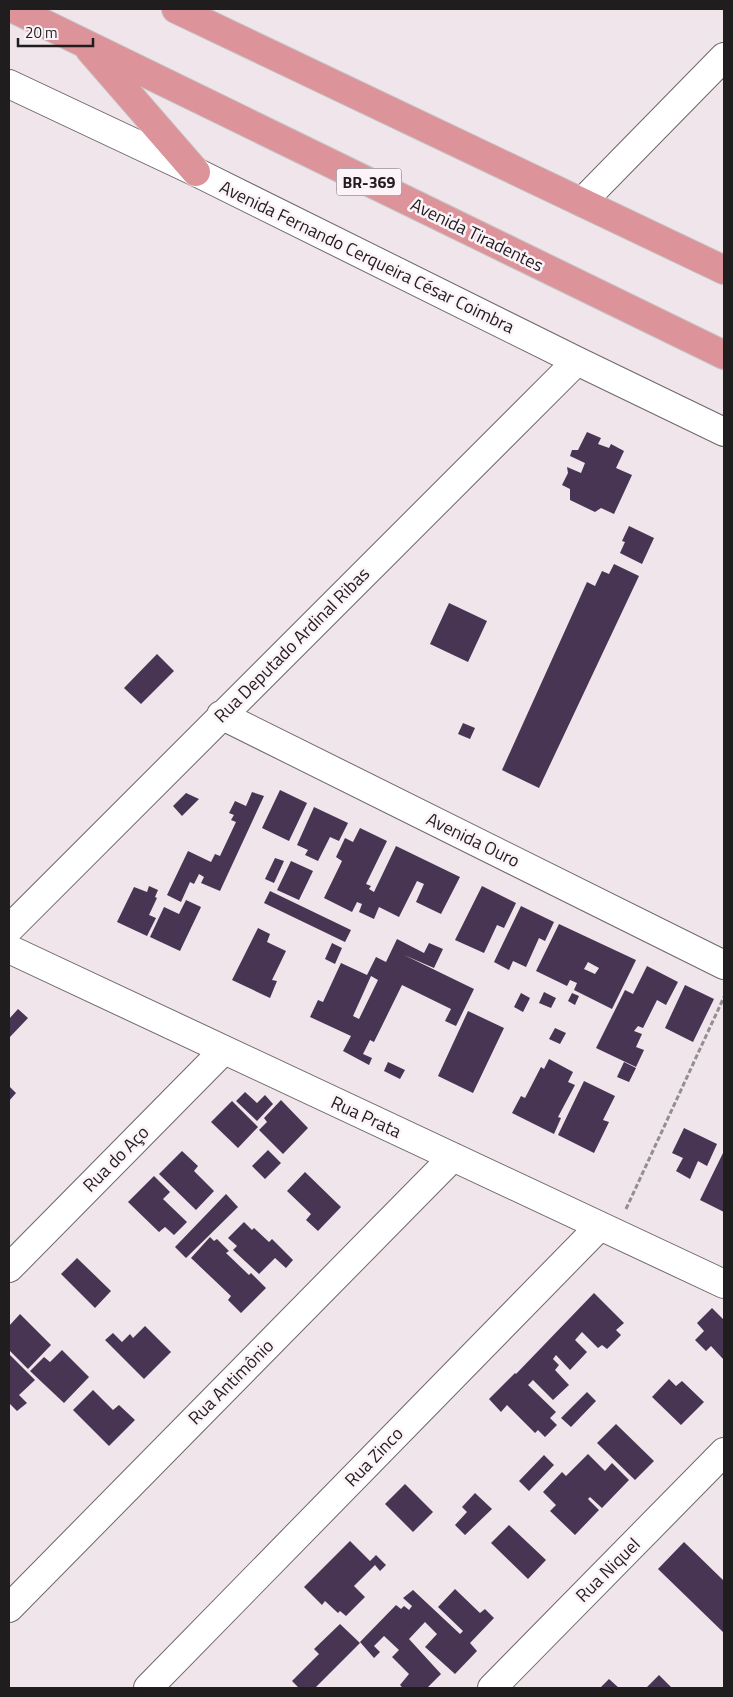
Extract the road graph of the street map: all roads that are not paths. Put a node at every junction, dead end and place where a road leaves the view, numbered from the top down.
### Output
1 (14, 9) edge
2 (176, 9) edge
3 (83, 42) junction
4 (724, 57) edge
5 (9, 84) edge
6 (196, 172) junction
7 (582, 202) junction
8 (724, 270) edge
9 (724, 355) edge
10 (577, 361) junction
11 (724, 432) edge
12 (222, 715) junction
13 (9, 929) edge
14 (9, 949) edge
15 (724, 964) edge
16 (224, 1050) junction
17 (453, 1157) junction
18 (607, 1229) junction
19 (9, 1268) edge
20 (724, 1284) edge
21 (724, 1452) edge
22 (9, 1608) edge
23 (148, 1688) edge
24 (492, 1688) edge

1 - 3 highway, Avenida Tiradentes / BR-369
2 - 7 highway
3 - 6 highway
3 - 9 highway, Avenida Tiradentes / BR-369
4 - 7 street
5 - 6 street, Avenida Fernando Cerqueira César Coimbra
6 - 10 street, Avenida Fernando Cerqueira César Coimbra
7 - 8 highway
10 - 11 street, Avenida Fernando Cerqueira César Coimbra
10 - 12 street, Rua Deputado Ardinal Ribas
12 - 13 street, Rua Deputado Ardinal Ribas
12 - 15 street, Avenida Ouro
14 - 16 street, Rua Prata
16 - 17 street, Rua Prata
16 - 19 street, Rua do Aço
17 - 18 street, Rua Prata
17 - 22 street, Rua Antimônio
18 - 20 street, Rua Prata
18 - 23 street, Rua Zinco
21 - 24 street, Rua Niquel

